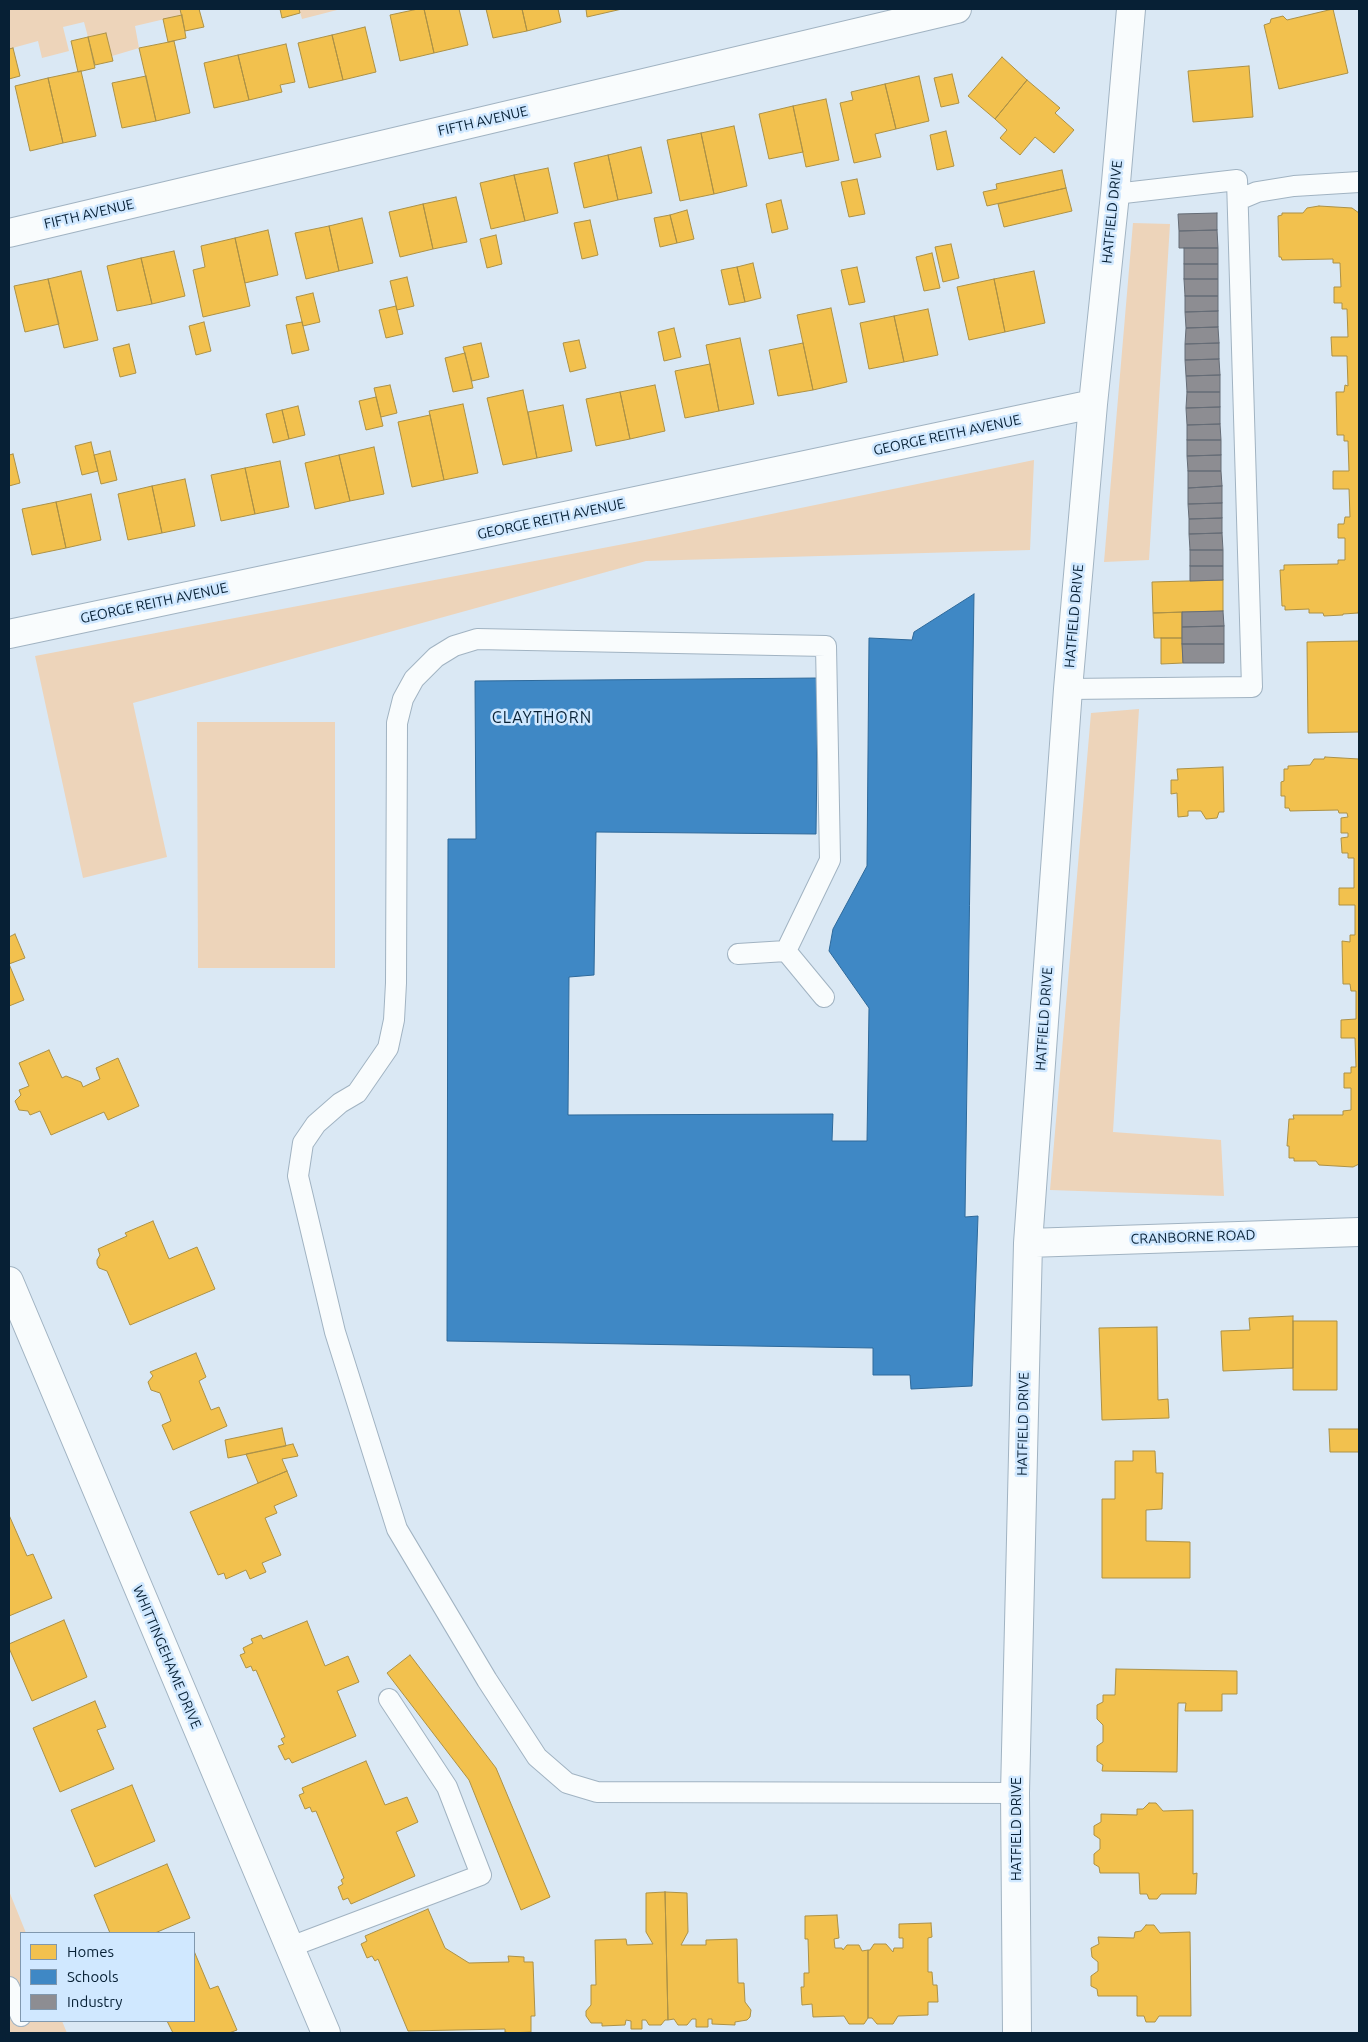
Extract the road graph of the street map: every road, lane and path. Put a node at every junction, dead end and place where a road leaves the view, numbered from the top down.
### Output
1 (957, 9) edge
2 (1131, 9) edge
3 (1359, 182) edge
4 (1115, 194) junction
5 (1238, 200) junction
6 (9, 233) edge
7 (1093, 404) junction
8 (9, 634) edge
9 (1068, 689) junction
10 (786, 951) junction
11 (738, 954) dead end
12 (824, 997) dead end
13 (1359, 1232) edge
14 (1028, 1243) junction
15 (9, 1281) edge
16 (389, 1699) dead end
17 (1015, 1793) junction
18 (290, 1947) junction
19 (9, 1987) edge
20 (20, 2014) edge
21 (326, 2033) edge
22 (1017, 2033) edge

1 - 6 street, FIFTH AVENUE
2 - 4 street, HATFIELD DRIVE
3 - 5 lane
4 - 5 lane
4 - 7 street, HATFIELD DRIVE
5 - 9 lane
7 - 8 street, GEORGE REITH AVENUE
7 - 9 street, HATFIELD DRIVE
9 - 14 street, HATFIELD DRIVE
10 - 11 lane
10 - 12 lane
10 - 17 lane
13 - 14 street, CRANBORNE ROAD
14 - 17 street, HATFIELD DRIVE
15 - 18 street, WHITTINGEHAME DRIVE
16 - 18 lane
17 - 22 street, HATFIELD DRIVE
18 - 21 street, WHITTINGEHAME DRIVE
19 - 20 lane

